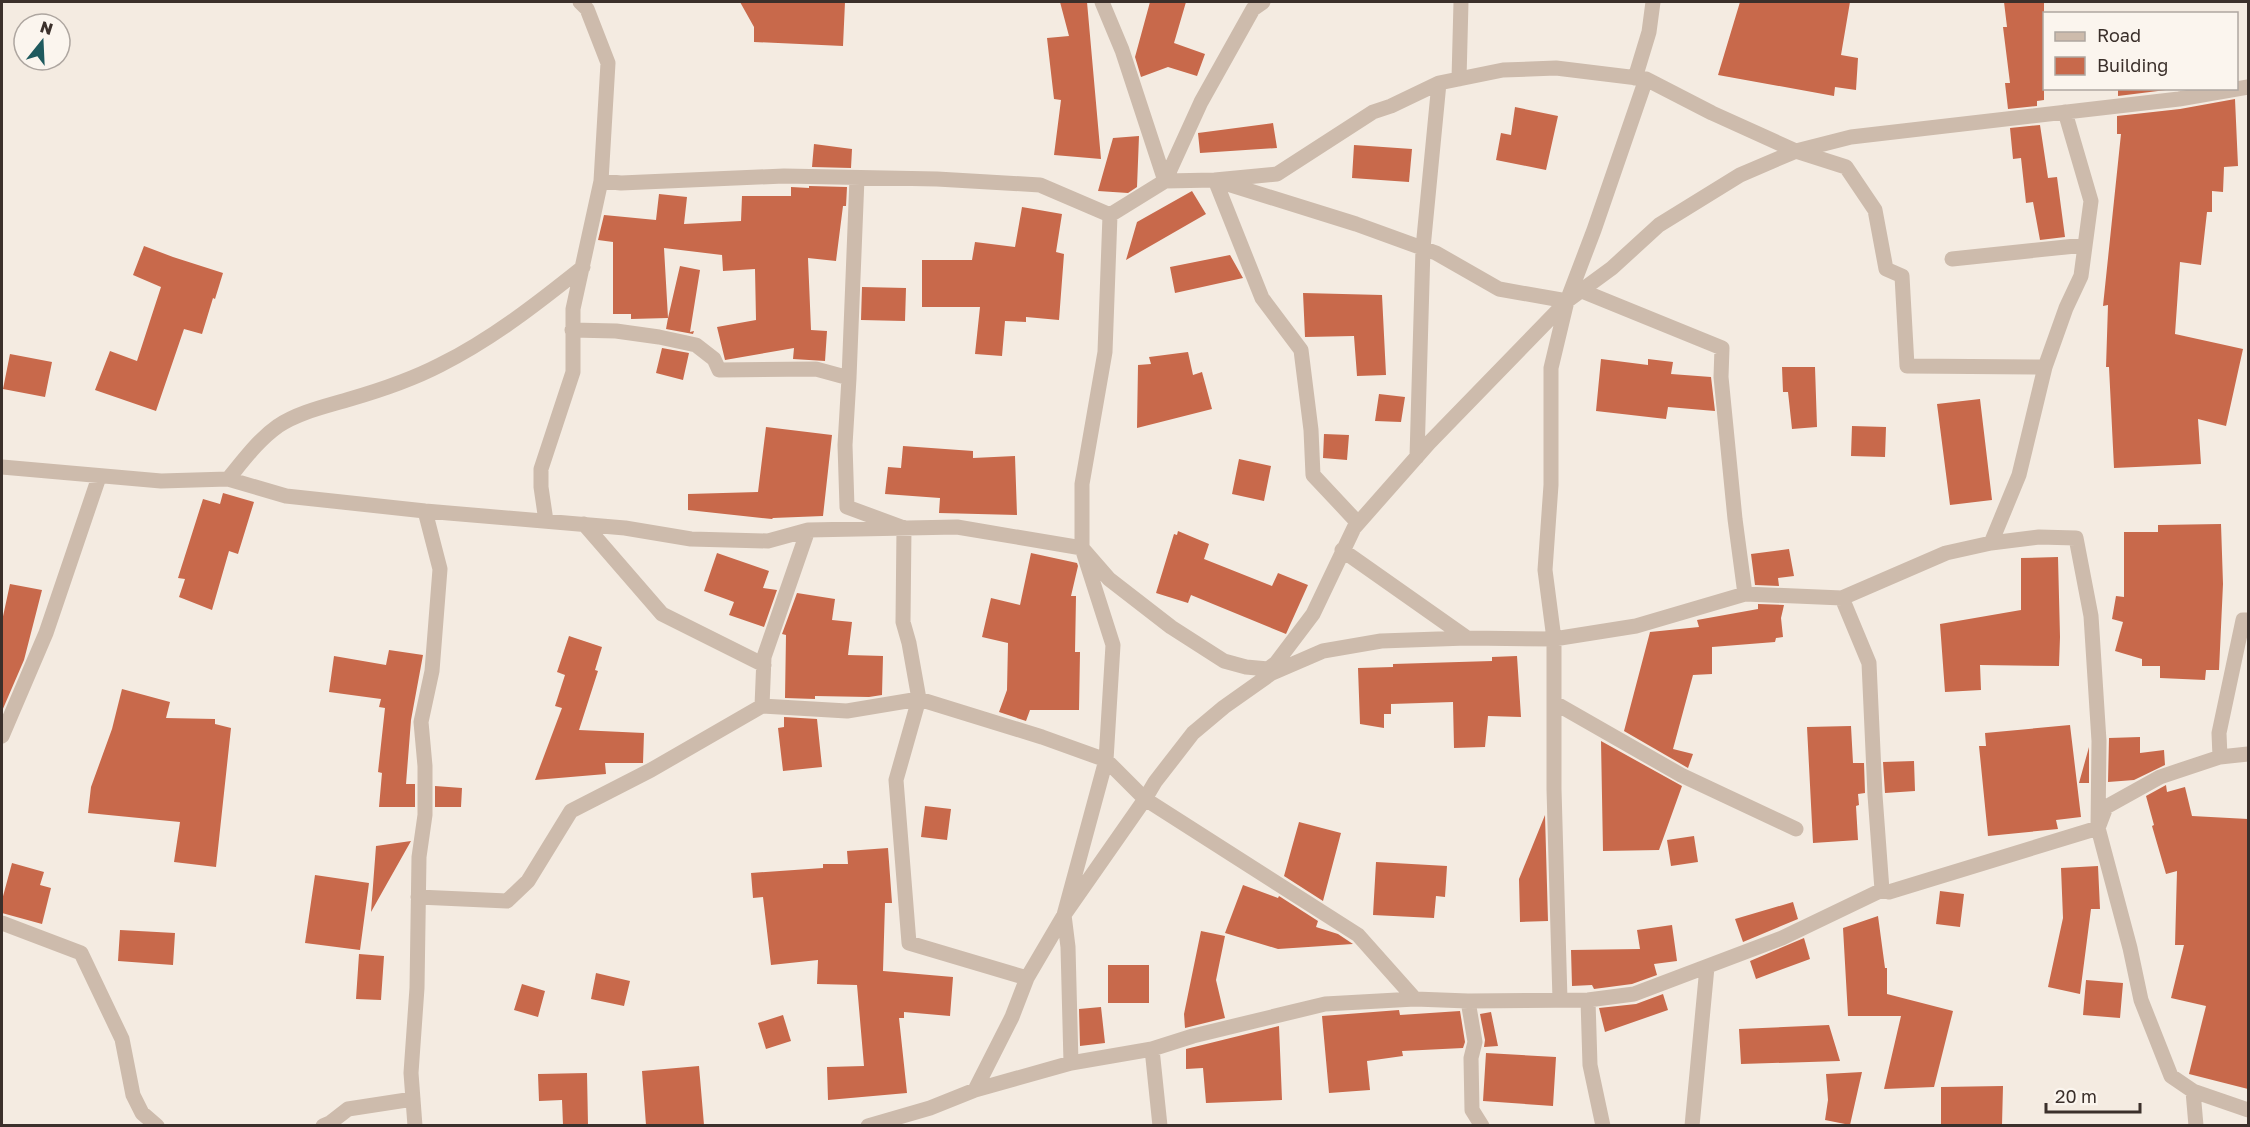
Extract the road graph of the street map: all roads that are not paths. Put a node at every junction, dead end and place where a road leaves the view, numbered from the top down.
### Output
1 (580, 2) edge
2 (1102, 2) edge
3 (1257, 2) edge
4 (1461, 2) edge
5 (1653, 2) edge
6 (1459, 79) junction
7 (1640, 79) junction
8 (1439, 83) junction
9 (2231, 90) edge
10 (2065, 112) junction
11 (1796, 151) junction
12 (857, 178) junction
13 (1215, 180) junction
14 (601, 181) junction
15 (1166, 182) junction
16 (1110, 215) junction
17 (2085, 245) junction
18 (1423, 248) junction
19 (1952, 259) dead end
20 (583, 267) junction
21 (1582, 291) junction
22 (1567, 301) junction
23 (572, 330) junction
24 (2045, 367) junction
25 (849, 378) junction
26 (1417, 457) junction
27 (2, 467) edge
28 (99, 477) junction
29 (228, 479) junction
30 (425, 511) junction
31 (546, 521) junction
32 (1358, 523) junction
33 (585, 524) junction
34 (904, 528) junction
35 (808, 530) junction
36 (1991, 543) junction
37 (1082, 548) junction
38 (1342, 550) junction
39 (1745, 594) junction
40 (1842, 598) junction
41 (2248, 620) edge
42 (1467, 638) junction
43 (1554, 639) junction
44 (764, 665) junction
45 (1274, 668) junction
46 (919, 699) junction
47 (1555, 703) junction
48 (762, 706) junction
49 (2, 736) edge
50 (2248, 754) edge
51 (2220, 757) junction
52 (1106, 760) junction
53 (1145, 799) junction
54 (2098, 828) junction
55 (1796, 829) dead end
56 (1882, 890) junction
57 (418, 897) junction
58 (1064, 915) junction
59 (2, 923) edge
60 (1707, 967) junction
61 (1027, 978) junction
62 (1415, 999) junction
63 (1560, 1000) junction
64 (1588, 1000) junction
65 (1468, 1001) junction
66 (1152, 1049) junction
67 (1071, 1063) junction
68 (975, 1090) junction
69 (2193, 1091) junction
70 (413, 1099) junction
71 (930, 1108) junction
72 (2248, 1110) edge
73 (157, 1125) edge
74 (322, 1125) edge
75 (415, 1125) edge
76 (868, 1125) edge
77 (922, 1125) edge
78 (1160, 1125) edge
79 (1482, 1125) edge
80 (1604, 1125) edge
81 (1692, 1125) edge
82 (2196, 1125) edge

1 - 14 street
2 - 15 street
3 - 15 street
4 - 6 street
5 - 7 street
6 - 7 street
6 - 8 street
7 - 11 street
7 - 22 street
8 - 13 street
8 - 18 street
9 - 10 street
10 - 11 street
10 - 17 street
11 - 21 street
11 - 24 street
12 - 14 street
12 - 16 street
12 - 25 street
13 - 15 street
13 - 18 street
13 - 32 street
14 - 20 street
15 - 16 street
16 - 37 street
17 - 19 street
17 - 24 street
18 - 22 street
18 - 26 street
20 - 23 street
20 - 29 street
21 - 22 street
21 - 39 street
22 - 26 street
22 - 43 street
23 - 25 street
23 - 31 street
24 - 36 street
25 - 34 street
26 - 32 street
27 - 28 street
28 - 29 street
28 - 49 street
29 - 30 street
30 - 31 street
30 - 57 street
31 - 33 street
32 - 38 street
33 - 35 street
33 - 44 street
34 - 35 street
34 - 37 street
34 - 46 street
35 - 44 street
36 - 40 street
36 - 54 street
37 - 45 street
37 - 52 street
38 - 42 street
38 - 45 street
39 - 40 street
39 - 43 street
40 - 56 street
41 - 51 street
42 - 43 street
42 - 45 street
43 - 47 street
44 - 48 street
45 - 53 street
46 - 48 street
46 - 52 street
46 - 61 street
47 - 55 street
47 - 63 street
48 - 57 street
50 - 51 street
51 - 54 street
52 - 53 street
52 - 58 street
53 - 58 street
53 - 62 street
54 - 56 street
54 - 69 street
56 - 60 street
57 - 70 street
58 - 61 street
58 - 67 street
59 - 73 street
60 - 64 street
60 - 81 street
61 - 68 street
62 - 65 street
62 - 66 street
63 - 64 street
63 - 65 street
64 - 80 street
65 - 79 street
66 - 67 street
66 - 78 street
67 - 68 street
68 - 71 street
69 - 72 street
69 - 82 street
70 - 74 street
70 - 75 street
71 - 76 street
71 - 77 street

